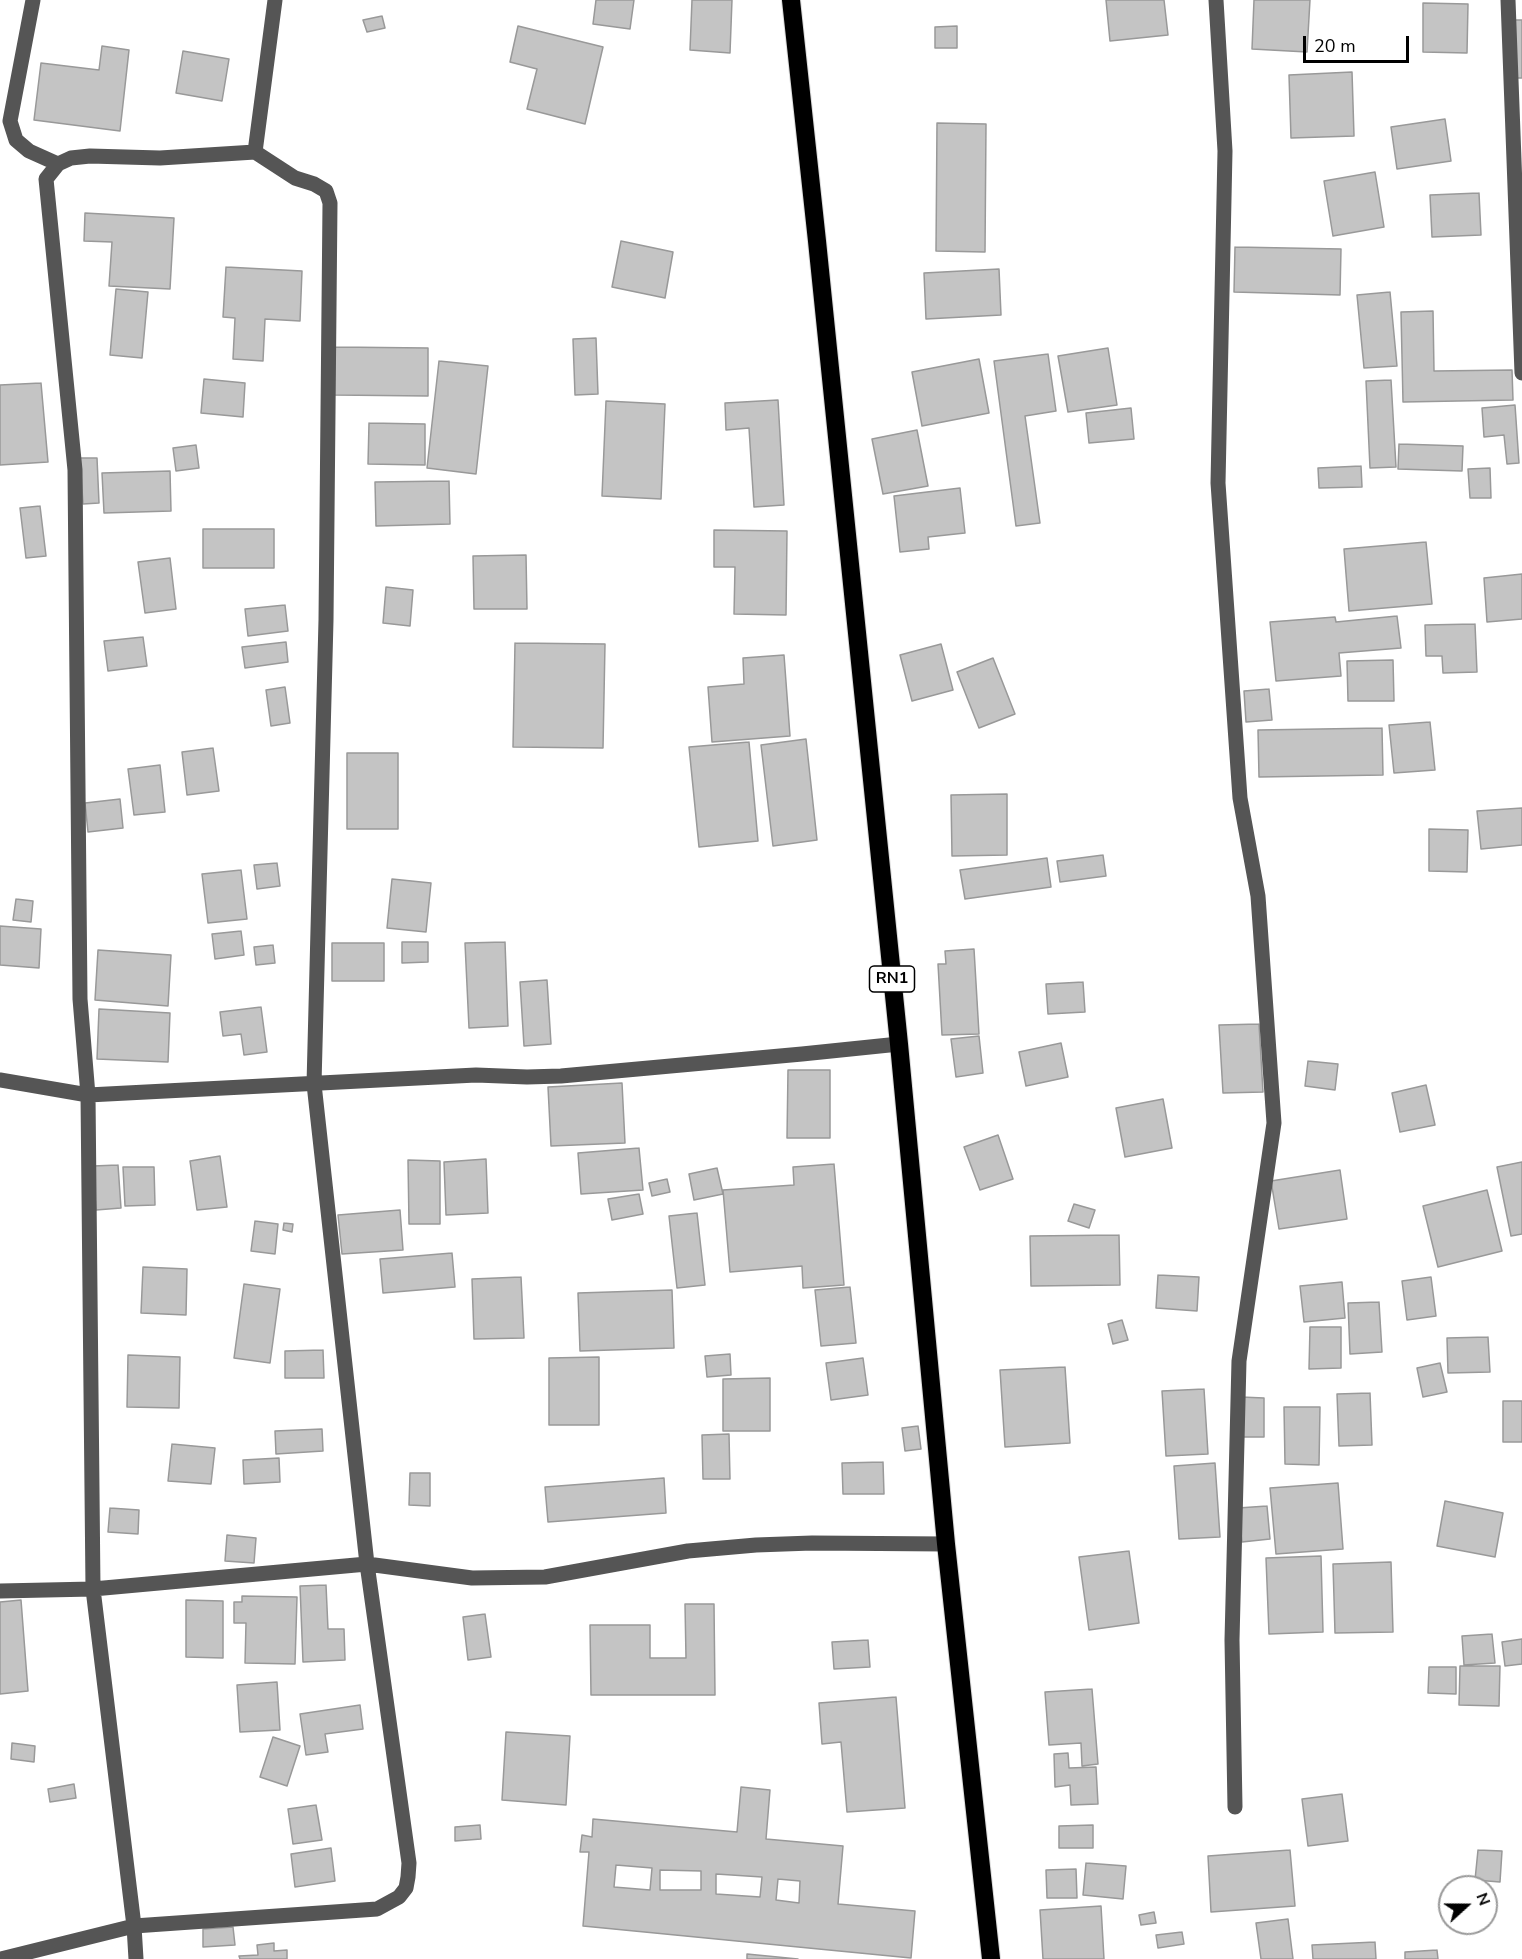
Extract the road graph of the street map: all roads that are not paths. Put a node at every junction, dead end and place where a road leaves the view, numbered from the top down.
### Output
1 (33, 0) edge
2 (275, 0) edge
3 (790, 0) edge
4 (1216, 0) edge
5 (1508, 0) edge
6 (255, 152) junction
7 (58, 164) junction
8 (1522, 373) edge
9 (899, 1044) junction
10 (0, 1080) edge
11 (314, 1084) junction
12 (87, 1095) junction
13 (946, 1544) junction
14 (367, 1564) junction
15 (93, 1589) junction
16 (0, 1591) edge
17 (1235, 1807) dead end
18 (134, 1926) junction
19 (1, 1959) edge
20 (136, 1959) edge
21 (991, 1959) edge

1 - 7 street
2 - 6 street
3 - 9 highway, RN1
4 - 17 street
5 - 8 street
6 - 7 street
6 - 11 street
7 - 12 street
9 - 11 street
9 - 13 highway, RN1
10 - 12 street
11 - 12 street
11 - 14 street
12 - 15 street
13 - 14 street
13 - 21 highway, RN1
14 - 15 street
14 - 18 street
15 - 16 street
15 - 18 street
18 - 19 street
18 - 20 street

